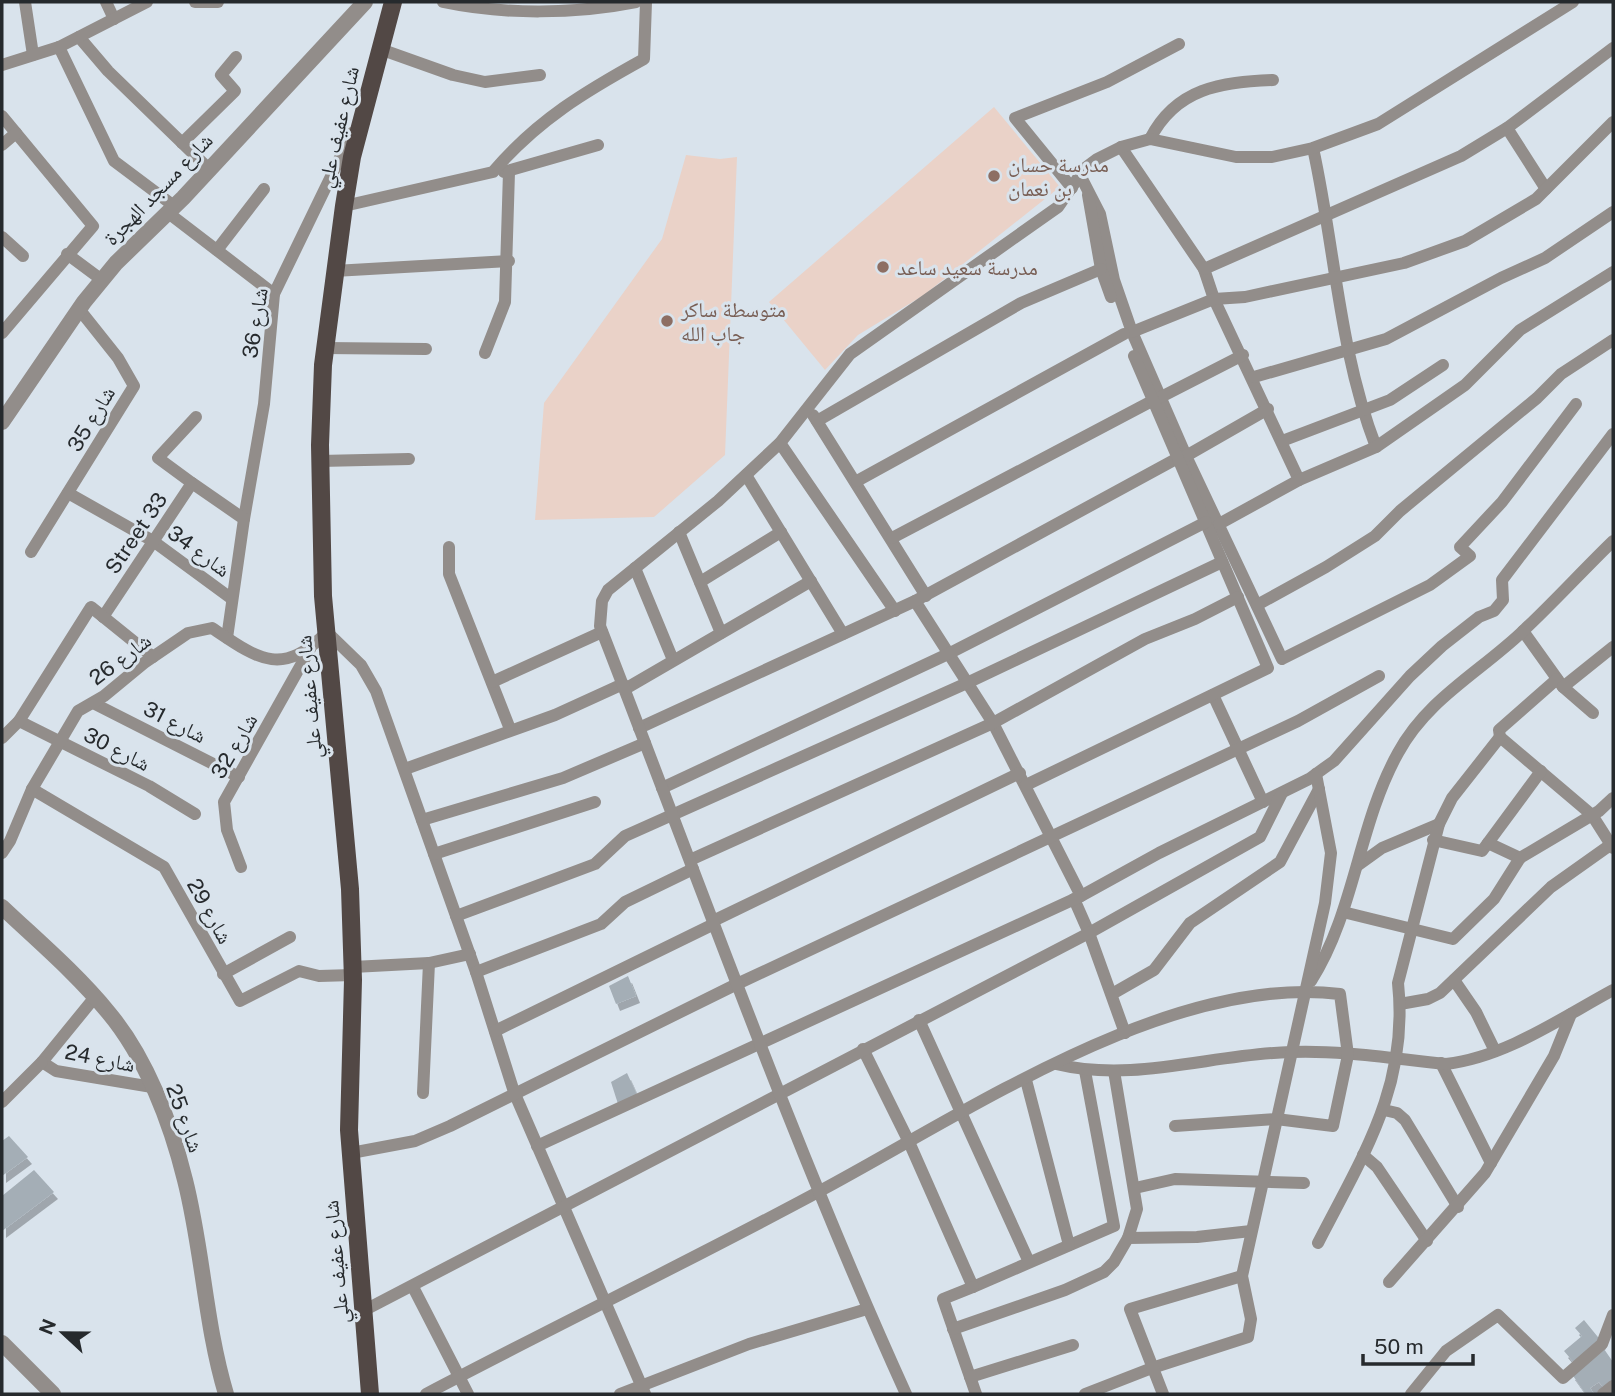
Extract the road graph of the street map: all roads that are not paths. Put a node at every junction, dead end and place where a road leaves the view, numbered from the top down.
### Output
1 (25, 2) edge
2 (106, 2) edge
3 (147, 2) edge
4 (195, 2) edge
5 (218, 2) edge
6 (365, 2) edge
7 (393, 2) edge
8 (443, 2) edge
9 (636, 2) edge
10 (646, 2) edge
11 (1573, 2) edge
12 (530, 5) edge
13 (114, 19) junction
14 (79, 37) junction
15 (1179, 44) dead end
16 (59, 47) junction
17 (1613, 48) edge
18 (380, 49) junction
19 (33, 55) junction
20 (236, 57) dead end
21 (2, 61) edge
22 (540, 75) dead end
23 (1273, 80) dead end
24 (364, 109) junction
25 (2, 116) edge
26 (1613, 122) edge
27 (1507, 128) junction
28 (16, 133) junction
29 (1150, 139) junction
30 (182, 143) junction
31 (2, 145) edge
32 (598, 145) dead end
33 (1121, 147) junction
34 (1314, 148) junction
35 (209, 169) junction
36 (494, 172) junction
37 (509, 172) junction
38 (1080, 175) junction
39 (1072, 188) junction
40 (264, 189) dead end
41 (1088, 189) junction
42 (1546, 190) junction
43 (344, 206) junction
44 (171, 209) junction
45 (1613, 212) edge
46 (1328, 215) junction
47 (4, 244) edge
48 (217, 250) junction
49 (67, 254) junction
50 (23, 256) dead end
51 (509, 261) junction
52 (1101, 268) junction
53 (1204, 269) junction
54 (334, 271) junction
55 (1613, 272) edge
56 (1336, 275) junction
57 (102, 280) junction
58 (274, 294) junction
59 (1214, 299) junction
60 (79, 309) junction
61 (7, 316) edge
62 (2, 333) edge
63 (1128, 333) junction
64 (1613, 340) edge
65 (325, 348) junction
66 (426, 349) dead end
67 (1347, 349) junction
68 (485, 353) dead end
69 (1242, 355) junction
70 (1443, 365) dead end
71 (1254, 377) junction
72 (1156, 399) junction
73 (1576, 404) dead end
74 (809, 409) junction
75 (1268, 409) junction
76 (1363, 412) junction
77 (196, 417) dead end
78 (817, 421) junction
79 (2, 422) edge
80 (1613, 434) edge
81 (1282, 440) junction
82 (780, 443) junction
83 (1376, 447) junction
84 (1181, 458) junction
85 (409, 459) dead end
86 (320, 461) junction
87 (746, 475) junction
88 (1299, 480) junction
89 (857, 481) junction
90 (192, 483) junction
91 (68, 493) junction
92 (244, 519) junction
93 (1212, 523) junction
94 (679, 532) junction
95 (781, 532) junction
96 (892, 538) junction
97 (153, 541) junction
98 (1613, 541) edge
99 (449, 547) dead end
100 (31, 552) dead end
101 (1222, 562) junction
102 (635, 568) junction
103 (811, 581) junction
104 (700, 582) junction
105 (1238, 597) junction
106 (920, 598) junction
107 (232, 599) junction
108 (1256, 605) junction
109 (895, 611) junction
110 (103, 617) junction
111 (1523, 631) junction
112 (327, 632) junction
113 (603, 632) junction
114 (721, 633) junction
115 (843, 634) junction
116 (227, 638) junction
117 (1613, 647) edge
118 (310, 649) junction
119 (948, 654) junction
120 (153, 657) junction
121 (673, 660) junction
122 (1378, 676) dead end
123 (492, 682) junction
124 (967, 683) junction
125 (1560, 683) junction
126 (624, 687) junction
127 (1213, 695) junction
128 (93, 703) junction
129 (1593, 713) dead end
130 (19, 721) junction
131 (993, 723) junction
132 (639, 728) junction
133 (510, 729) junction
134 (1500, 737) junction
135 (2, 738) edge
136 (60, 741) junction
137 (645, 743) junction
138 (1239, 748) junction
139 (405, 769) junction
140 (1541, 771) junction
141 (1316, 774) junction
142 (239, 776) junction
143 (1023, 779) junction
144 (662, 788) junction
145 (32, 789) junction
146 (1319, 789) junction
147 (1282, 793) junction
148 (1613, 798) edge
149 (595, 802) dead end
150 (1263, 802) junction
151 (195, 814) dead end
152 (673, 815) junction
153 (1592, 815) junction
154 (422, 820) junction
155 (1439, 824) junction
156 (1049, 836) junction
157 (1433, 840) junction
158 (1488, 843) junction
159 (1612, 845) edge
160 (2, 851) edge
161 (434, 854) junction
162 (1520, 858) junction
163 (692, 865) junction
164 (1357, 866) junction
165 (241, 867) dead end
166 (1077, 898) junction
167 (2, 907) edge
168 (1343, 912) junction
169 (456, 916) junction
170 (714, 922) junction
171 (1413, 928) junction
172 (1089, 933) junction
173 (290, 937) dead end
174 (470, 954) junction
175 (429, 963) junction
176 (353, 971) junction
177 (476, 972) junction
178 (223, 974) junction
179 (1454, 980) junction
180 (737, 984) junction
181 (1306, 990) junction
182 (1613, 990) edge
183 (1112, 994) junction
184 (95, 997) junction
185 (1400, 1004) junction
186 (1571, 1014) junction
187 (919, 1020) junction
188 (495, 1031) junction
189 (1125, 1033) junction
190 (761, 1043) junction
191 (863, 1049) junction
192 (1292, 1051) junction
193 (1496, 1051) junction
194 (1348, 1055) junction
195 (1397, 1059) junction
196 (42, 1062) junction
197 (1441, 1063) junction
198 (1056, 1064) junction
199 (1085, 1071) junction
200 (1114, 1071) junction
201 (1026, 1080) junction
202 (152, 1087) junction
203 (514, 1092) junction
204 (780, 1092) junction
205 (423, 1093) dead end
206 (2, 1102) edge
207 (1384, 1110) junction
208 (961, 1114) junction
209 (1276, 1119) junction
210 (1175, 1126) dead end
211 (909, 1142) junction
212 (537, 1146) junction
213 (351, 1153) junction
214 (1363, 1155) junction
215 (1492, 1163) junction
216 (1262, 1180) junction
217 (1304, 1183) dead end
218 (1135, 1188) junction
219 (820, 1191) junction
220 (563, 1207) junction
221 (1458, 1207) junction
222 (1251, 1231) junction
223 (1128, 1238) junction
224 (1427, 1241) junction
225 (1318, 1242) dead end
226 (1069, 1245) junction
227 (1029, 1262) junction
228 (1242, 1276) junction
229 (1389, 1282) dead end
230 (413, 1287) junction
231 (973, 1287) junction
232 (604, 1301) junction
233 (867, 1309) junction
234 (363, 1311) junction
235 (1613, 1314) edge
236 (953, 1329) junction
237 (2, 1343) edge
238 (1073, 1345) dead end
239 (1152, 1368) junction
240 (458, 1377) junction
241 (970, 1377) junction
242 (1613, 1386) edge
243 (643, 1390) edge
244 (53, 1394) edge
245 (226, 1394) edge
246 (370, 1394) edge
247 (426, 1394) edge
248 (468, 1394) edge
249 (620, 1394) edge
250 (906, 1394) edge
251 (976, 1394) edge
252 (1085, 1394) edge
253 (1163, 1394) edge
254 (1411, 1394) edge
255 (1603, 1394) edge

1 - 19 street
2 - 13 street
3 - 13 street
4 - 5 street
6 - 35 street, شارع مسجد الهجرة
7 - 18 main road, شارع عفيف علي
8 - 12 street
9 - 12 street
10 - 36 street
11 - 34 street
13 - 14 street
14 - 16 street
14 - 30 street
15 - 39 street
16 - 19 street
16 - 44 street
17 - 27 street
18 - 22 street
18 - 24 main road, شارع عفيف علي
19 - 21 street
20 - 30 street
23 - 29 street
24 - 43 main road, شارع عفيف علي
24 - 58 street, شارع 36
25 - 28 street
26 - 42 street
27 - 42 street
27 - 46 street
28 - 31 street
28 - 49 street
29 - 33 street
29 - 34 street
30 - 35 street
32 - 37 street
33 - 38 street
33 - 53 street
34 - 46 street
35 - 44 street, شارع مسجد الهجرة
36 - 37 street
36 - 43 street
37 - 51 street
38 - 39 street
38 - 41 street
39 - 74 street
40 - 48 street
41 - 52 street
41 - 63 street
42 - 56 street
43 - 54 main road, شارع عفيف علي
44 - 48 street
44 - 57 street, شارع مسجد الهجرة
45 - 67 street
46 - 53 street
46 - 56 street
47 - 50 street
48 - 58 street
49 - 57 street
49 - 61 street
51 - 54 street
51 - 68 street
52 - 63 street
52 - 78 street
53 - 59 street
54 - 65 main road, شارع عفيف علي
55 - 83 street
56 - 59 street
56 - 67 street
57 - 60 street, شارع مسجد الهجرة
58 - 92 street, شارع 36
59 - 63 street
59 - 69 street
60 - 79 street, شارع مسجد الهجرة
60 - 91 street, شارع 35
61 - 62 street
63 - 72 street
63 - 89 street
64 - 108 street
65 - 66 street
65 - 86 main road, شارع عفيف علي
67 - 71 street
67 - 76 street
69 - 71 street
69 - 72 street
70 - 76 street
71 - 75 street
72 - 84 street
72 - 96 street
73 - 108 street
74 - 78 street
74 - 82 street
75 - 81 street
75 - 84 street
76 - 81 street
76 - 83 street
77 - 90 street
78 - 89 street
80 - 141 street
81 - 88 street
82 - 87 street
82 - 109 street
83 - 88 street
84 - 93 street
84 - 106 street
85 - 86 street
86 - 112 main road, شارع عفيف علي
87 - 94 street
87 - 95 street
88 - 93 street
89 - 96 street
90 - 92 street, Street 33
90 - 97 street, Street 33
91 - 97 street, شارع 34
91 - 100 street, شارع 35
92 - 107 street
93 - 101 street
93 - 108 street
93 - 119 street
94 - 102 street
94 - 104 street
95 - 103 street
95 - 104 street
96 - 106 street
97 - 107 street, شارع 34
97 - 110 street, Street 33
98 - 111 street
99 - 123 street
101 - 105 street
101 - 124 street
102 - 113 street
102 - 121 street
103 - 114 street
103 - 115 street
104 - 114 street
105 - 127 street
105 - 131 street
106 - 109 street
106 - 119 street
107 - 116 street
109 - 115 street
110 - 120 street
110 - 130 street
111 - 125 street
111 - 164 street
112 - 118 street, شارع 26
112 - 139 street
112 - 176 main road, شارع عفيف علي
113 - 123 street
113 - 126 street
114 - 121 street
115 - 132 street
116 - 118 street, شارع 26
116 - 120 street, شارع 26
117 - 125 street
118 - 142 street, شارع 32
119 - 124 street
119 - 144 street
120 - 128 street, شارع 26
121 - 126 street
122 - 138 street
123 - 133 street
124 - 131 street
124 - 152 street
125 - 129 street
125 - 134 street
126 - 132 street
126 - 133 street
127 - 138 street
127 - 143 street
128 - 136 street, شارع 26
128 - 142 street, شارع 31
130 - 135 street
130 - 136 street, شارع 30
131 - 143 street
131 - 163 street
132 - 137 street
133 - 139 street
134 - 140 street
134 - 155 street
136 - 145 street, شارع 26
136 - 151 street, شارع 30
137 - 144 street
137 - 154 street
138 - 150 street
138 - 156 street
139 - 154 street
140 - 153 street
140 - 158 street
141 - 146 street
141 - 147 street
142 - 165 street, شارع 32
143 - 156 street
143 - 170 street
144 - 152 street
145 - 160 street, شارع 26
145 - 178 street, شارع 29
146 - 181 street
146 - 183 street
147 - 150 street
147 - 172 street
148 - 153 street
149 - 161 street
150 - 166 street
152 - 163 street
152 - 169 street
153 - 159 street
153 - 162 street
154 - 161 street
155 - 157 street
155 - 164 street
156 - 166 street
156 - 180 street
157 - 158 street
157 - 171 street
158 - 162 street
159 - 179 street
161 - 169 street
162 - 171 street
163 - 170 street
163 - 177 street
164 - 168 street
166 - 172 street
166 - 190 street
167 - 184 street, شارع 25
168 - 171 street
168 - 181 street
169 - 174 street
170 - 180 street
170 - 188 street
171 - 185 street
172 - 183 street
172 - 187 street
173 - 178 street
174 - 175 street
174 - 177 street
175 - 176 street
175 - 205 street
176 - 178 street, شارع 29
176 - 213 main road, شارع عفيف علي
177 - 188 street
179 - 185 street
179 - 193 street
180 - 190 street
180 - 203 street
181 - 189 street
181 - 192 street
181 - 194 street
182 - 186 street
183 - 189 street
184 - 196 street, شارع 24
184 - 202 street, شارع 25
185 - 195 street
186 - 193 street
186 - 215 street
187 - 191 street
187 - 208 street
188 - 203 street
189 - 198 street
190 - 204 street
190 - 212 street
191 - 204 street
191 - 211 street
192 - 194 street
192 - 200 street
192 - 209 street
193 - 197 street
194 - 195 street
194 - 209 street
195 - 197 street
195 - 207 street
196 - 202 street, شارع 24
196 - 206 street, شارع 24
197 - 215 street
198 - 199 street
198 - 201 street
199 - 200 street
199 - 226 street
200 - 218 street
201 - 208 street
201 - 226 street
202 - 245 street, شارع 25
203 - 212 street
203 - 213 street
204 - 219 street
204 - 220 street
207 - 214 street
207 - 221 street
208 - 211 street
208 - 227 street
209 - 210 street
209 - 216 street
211 - 219 street
211 - 231 street
212 - 220 street
213 - 234 main road, شارع عفيف علي
214 - 224 street
214 - 225 street
215 - 221 street
216 - 217 street
216 - 218 street
216 - 222 street
218 - 223 street
219 - 232 street
219 - 233 street
220 - 230 street
220 - 232 street
221 - 224 street
222 - 223 street
222 - 228 street
223 - 236 street
224 - 229 street
226 - 227 street
227 - 231 street
228 - 239 street
228 - 239 street
230 - 234 street
230 - 240 street
231 - 236 street
232 - 240 street
232 - 243 street
233 - 243 street
233 - 250 street
234 - 246 main road, شارع عفيف علي
235 - 254 street
236 - 241 street
237 - 244 street
238 - 241 street
239 - 252 street
239 - 253 street
240 - 247 street
240 - 248 street
241 - 251 street
242 - 255 street
243 - 249 street

